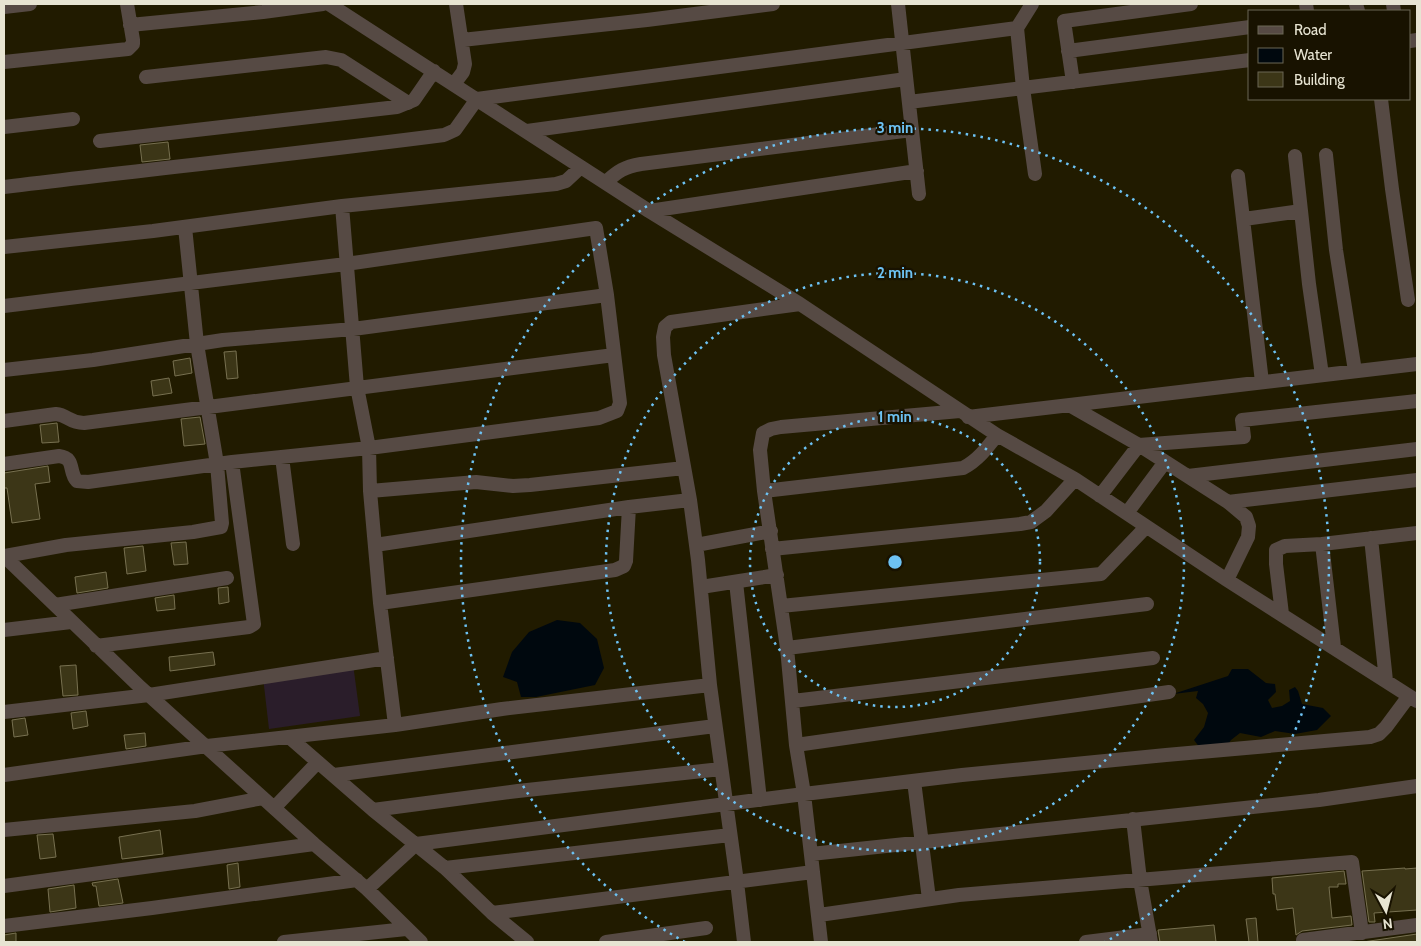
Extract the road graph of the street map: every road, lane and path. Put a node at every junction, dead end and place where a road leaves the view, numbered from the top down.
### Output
1 (30, 4) edge
2 (128, 4) edge
3 (323, 4) edge
4 (329, 4) edge
5 (456, 4) edge
6 (773, 4) edge
7 (898, 4) edge
8 (1032, 4) edge
9 (1191, 4) edge
10 (7, 6) edge
11 (261, 8) edge
12 (130, 25) junction
13 (1018, 28) junction
14 (1248, 28) edge
15 (462, 40) junction
16 (902, 43) junction
17 (1068, 51) junction
18 (1248, 60) edge
19 (4, 62) edge
20 (434, 71) junction
21 (146, 77) dead end
22 (906, 79) junction
23 (1073, 82) junction
24 (454, 84) junction
25 (1023, 88) junction
26 (477, 99) junction
27 (1382, 100) edge
28 (909, 102) junction
29 (408, 104) junction
30 (73, 119) dead end
31 (4, 127) edge
32 (912, 130) junction
33 (527, 131) junction
34 (100, 141) dead end
35 (1326, 155) dead end
36 (1295, 156) dead end
37 (582, 167) junction
38 (917, 171) junction
39 (1035, 174) dead end
40 (1238, 176) dead end
41 (606, 182) junction
42 (4, 187) edge
43 (919, 194) dead end
44 (342, 206) junction
45 (1300, 210) junction
46 (649, 211) junction
47 (1244, 219) junction
48 (184, 227) junction
49 (4, 248) edge
50 (346, 264) junction
51 (190, 283) junction
52 (607, 294) junction
53 (1408, 300) dead end
54 (800, 304) junction
55 (4, 306) edge
56 (353, 329) junction
57 (198, 344) junction
58 (614, 355) junction
59 (1417, 364) edge
60 (4, 370) edge
61 (1355, 372) junction
62 (1322, 375) junction
63 (1262, 382) junction
64 (358, 387) junction
65 (1417, 401) edge
66 (1068, 405) junction
67 (208, 407) junction
68 (964, 414) junction
69 (4, 422) edge
70 (997, 435) junction
71 (1139, 445) junction
72 (369, 448) junction
73 (1417, 449) edge
74 (282, 457) junction
75 (232, 462) junction
76 (1165, 462) junction
77 (4, 464) edge
78 (216, 464) junction
79 (684, 468) junction
80 (1188, 476) junction
81 (1075, 480) junction
82 (1417, 480) edge
83 (370, 491) junction
84 (764, 491) junction
85 (1100, 496) junction
86 (690, 500) junction
87 (1228, 502) junction
88 (629, 507) junction
89 (1128, 513) junction
90 (1146, 527) junction
91 (770, 531) junction
92 (1417, 534) edge
93 (1371, 538) junction
94 (293, 544) dead end
95 (1322, 544) junction
96 (375, 545) junction
97 (696, 545) junction
98 (772, 549) junction
99 (4, 556) edge
100 (777, 575) junction
101 (227, 578) dead end
102 (1227, 580) junction
103 (736, 582) junction
104 (700, 587) junction
105 (380, 603) junction
106 (1147, 604) dead end
107 (54, 605) junction
108 (781, 606) junction
109 (1282, 614) junction
110 (71, 622) junction
111 (4, 630) edge
112 (96, 646) junction
113 (1334, 647) junction
114 (787, 648) junction
115 (387, 658) junction
116 (1153, 658) dead end
117 (1386, 680) junction
118 (710, 685) junction
119 (1169, 692) dead end
120 (149, 696) junction
121 (1413, 698) edge
122 (792, 701) junction
123 (4, 712) edge
124 (395, 724) junction
125 (715, 726) junction
126 (289, 737) junction
127 (796, 745) junction
128 (207, 746) junction
129 (318, 762) junction
130 (721, 769) junction
131 (4, 775) edge
132 (334, 776) junction
133 (914, 781) junction
134 (1417, 786) edge
135 (804, 794) junction
136 (263, 798) junction
137 (760, 800) junction
138 (726, 804) junction
139 (274, 808) junction
140 (373, 810) junction
141 (1133, 819) junction
142 (4, 830) edge
143 (730, 835) junction
144 (922, 842) junction
145 (314, 844) junction
146 (416, 844) junction
147 (811, 854) junction
148 (445, 868) junction
149 (813, 872) junction
150 (1140, 880) junction
151 (737, 882) junction
152 (362, 884) junction
153 (4, 886) edge
154 (929, 899) junction
155 (492, 913) junction
156 (819, 916) junction
157 (1417, 925) edge
158 (4, 926) edge
159 (406, 928) junction
160 (706, 928) dead end
161 (1362, 933) junction
162 (1151, 938) edge
163 (1303, 940) dead end
164 (284, 942) edge
165 (421, 942) edge
166 (527, 942) edge
167 (606, 942) edge
168 (744, 942) edge
169 (821, 942) edge
170 (1086, 942) edge

1 - 10 street
2 - 12 street
3 - 11 street
4 - 20 street
5 - 15 street
6 - 15 street
7 - 16 street
8 - 13 street
9 - 17 street
11 - 12 street
12 - 19 street
13 - 16 street
13 - 25 street
14 - 17 street
15 - 24 street
16 - 22 street
16 - 26 street
17 - 23 street
18 - 23 street
20 - 24 street
20 - 29 street
21 - 29 street
22 - 28 street
22 - 33 street
23 - 25 street
24 - 26 street
25 - 28 street
25 - 39 street
26 - 33 street
26 - 42 street
27 - 53 street
28 - 32 street
29 - 34 street
30 - 31 street
32 - 38 street
32 - 41 street
33 - 37 street
35 - 61 street
36 - 45 street
37 - 41 street
37 - 44 street
38 - 43 street
38 - 46 street
40 - 47 street
41 - 46 street
44 - 48 street
44 - 50 street
45 - 47 street
45 - 62 street
46 - 54 street
47 - 63 street
48 - 49 street
48 - 51 street
50 - 51 street
50 - 52 street
50 - 56 street
51 - 55 street
51 - 57 street
52 - 56 street
52 - 58 street
54 - 68 street
54 - 79 street
56 - 57 street
56 - 64 street
57 - 60 street
57 - 67 street
58 - 64 street
58 - 72 street
59 - 61 street
61 - 62 street
62 - 63 street
63 - 66 street
64 - 67 street
64 - 72 street
65 - 71 street
66 - 68 street
66 - 71 street
67 - 69 street
67 - 78 street
68 - 70 street
68 - 84 street
70 - 81 street
70 - 84 street
71 - 76 street
71 - 85 street
72 - 74 street
72 - 83 street
73 - 80 street
74 - 75 street
74 - 94 street
75 - 78 street
75 - 112 street
76 - 80 street
76 - 89 street
77 - 78 street
78 - 99 street
79 - 83 street
79 - 86 street
80 - 87 street
81 - 85 street
81 - 98 street
82 - 87 street
83 - 96 street
84 - 91 street
85 - 89 street
86 - 88 street
86 - 97 street
87 - 102 street
88 - 96 street
88 - 105 street
89 - 90 street
90 - 102 street
90 - 108 street
91 - 97 street
91 - 98 street
92 - 93 street
93 - 95 street
93 - 117 street
95 - 109 street
95 - 113 street
96 - 105 street
97 - 104 street
98 - 100 street
99 - 107 street
100 - 103 street
100 - 108 street
101 - 107 street
102 - 109 street
103 - 104 street
103 - 137 street
104 - 118 street
105 - 115 street
106 - 114 street
107 - 110 street
108 - 114 street
109 - 113 street
110 - 111 street
110 - 112 street
112 - 120 street
113 - 117 street
114 - 122 street
115 - 120 street
115 - 124 street
116 - 122 street
117 - 121 street
118 - 124 street
118 - 125 street
119 - 127 street
120 - 123 street
120 - 128 street
121 - 133 street
122 - 127 street
124 - 126 street
125 - 130 street
125 - 132 street
126 - 128 street
126 - 129 street
127 - 135 street
128 - 131 street
128 - 136 street
129 - 132 street
129 - 139 street
130 - 138 street
130 - 140 street
132 - 140 street
133 - 135 street
133 - 144 street
134 - 141 street
135 - 137 street
135 - 147 street
136 - 139 street
136 - 142 street
137 - 138 street
138 - 143 street
138 - 146 street
139 - 145 street
140 - 146 street
141 - 144 street
141 - 150 street
143 - 148 street
143 - 151 street
144 - 147 street
144 - 154 street
145 - 152 street
145 - 153 street
146 - 148 street
146 - 152 street
147 - 149 street
148 - 155 street
149 - 151 street
149 - 156 street
150 - 154 street
150 - 161 street
150 - 162 street
151 - 155 street
151 - 168 street
152 - 158 street
152 - 159 street
154 - 156 street
155 - 166 street
156 - 169 street
157 - 161 street
159 - 164 street
159 - 165 street
160 - 167 street
161 - 163 street
162 - 170 street

